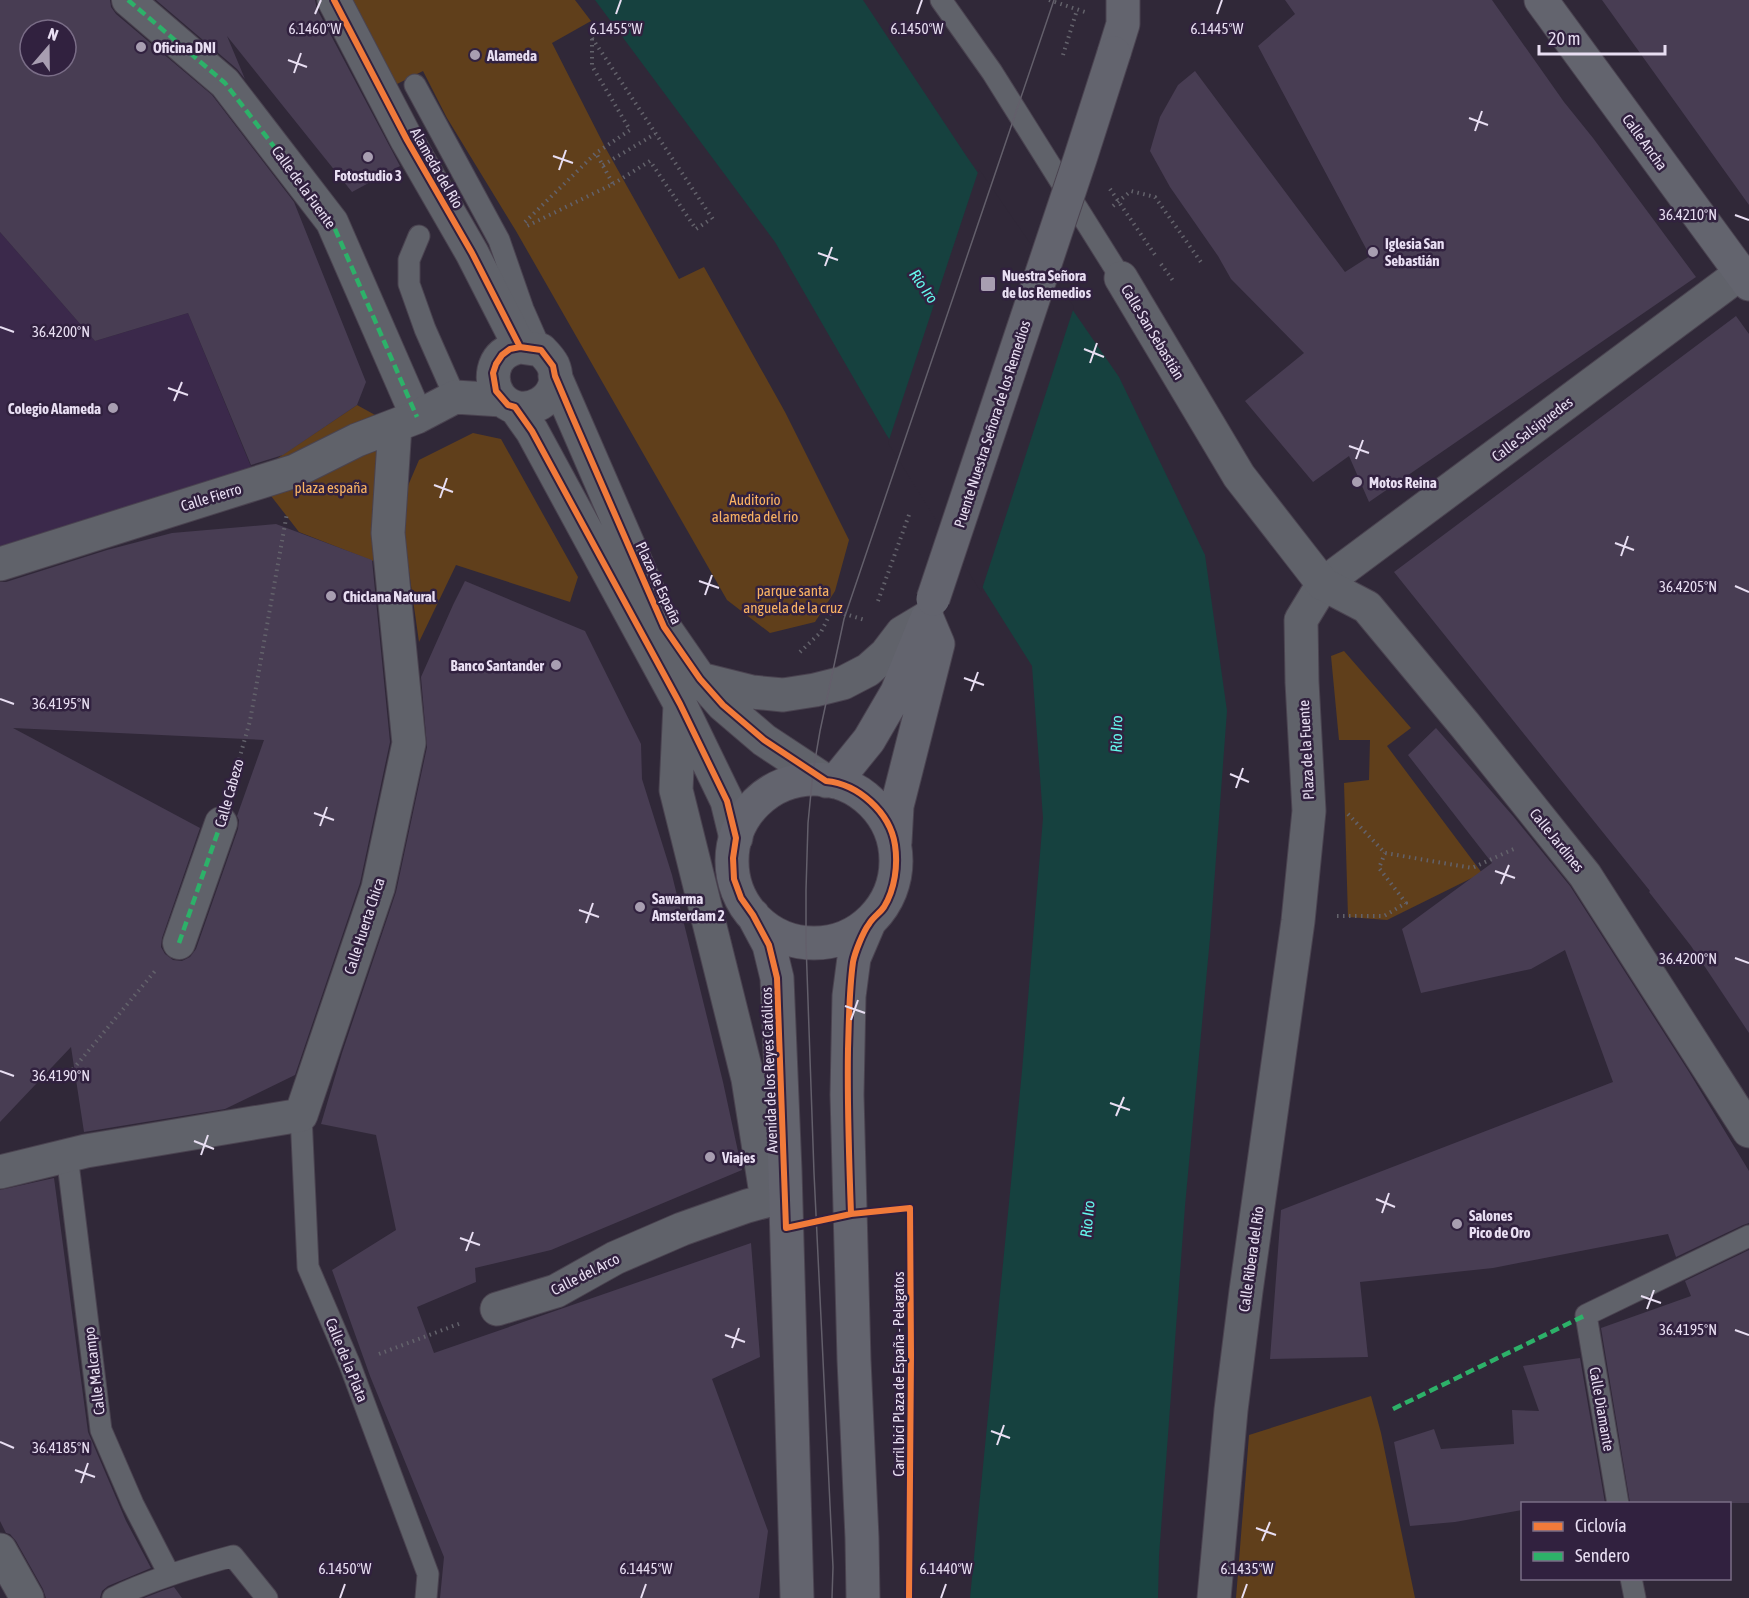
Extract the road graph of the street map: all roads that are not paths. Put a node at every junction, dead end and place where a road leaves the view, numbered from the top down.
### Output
1 (128, 0) edge
2 (334, 0) edge
3 (941, 0) edge
4 (1149, 0) edge
5 (1541, 0) edge
6 (1120, 26) edge
7 (415, 85) dead end
8 (419, 236) dead end
9 (1121, 278) joint
10 (1745, 279) edge
11 (539, 357) junction
12 (455, 397) junction
13 (509, 403) junction
14 (406, 421) junction
15 (0, 564) edge
16 (1323, 584) junction
17 (921, 617) junction
18 (700, 679) junction
19 (680, 704) junction
20 (830, 781) junction
21 (221, 823) road end
22 (736, 838) junction
23 (895, 842) junction
24 (753, 915) junction
25 (1298, 921) joint
26 (869, 923) junction
27 (179, 943) road end
28 (301, 1115) junction
29 (1749, 1131) edge
30 (67, 1155) junction
31 (0, 1172) edge
32 (776, 1198) junction
33 (1749, 1236) edge
34 (497, 1309) road end
35 (1618, 1502) edge
36 (0, 1550) edge
37 (169, 1574) junction
38 (1631, 1580) edge
39 (27, 1598) edge
40 (113, 1598) edge
41 (267, 1598) edge
42 (426, 1598) edge
43 (797, 1598) edge
44 (863, 1598) edge
45 (1214, 1598) edge
46 (1635, 1598) edge

1 - 14 street, Calle de la Fuente
2 - 11 street, Alameda del Río
3 - 9 lane, Calle San Sebastián
4 - 6 main road
5 - 10 main road, Calle Ancha
6 - 17 main road, Puente Nuestra Señora de los Remedios, bridge
7 - 11 lane
8 - 12 lane
9 - 16 street, Calle San Sebastián
10 - 16 street, Calle Salsipuedes
11 - 13 street
11 - 13 street
11 - 18 street, Plaza de España
12 - 13 street
12 - 14 street
13 - 19 street
14 - 15 street, Calle Fierro
14 - 28 street, Calle Huerta Chica
16 - 25 street, Plaza de la Fuente
16 - 29 street, Calle Jardines
17 - 18 street
17 - 20 main road
17 - 23 main road
18 - 20 street, Plaza de España
19 - 22 street
19 - 32 street
20 - 22 main road
20 - 23 main road
21 - 27 street, Calle Cabezo
22 - 24 main road
23 - 26 main road
24 - 26 main road
24 - 32 main road, Avenida de los Reyes Católicos
25 - 45 street, Calle Ribera del Río
26 - 44 main road
28 - 30 street
28 - 42 lane, Calle de la Plata
30 - 31 street
30 - 37 lane, Calle Malcampo
32 - 34 street, Calle del Arco
32 - 43 main road, Avenida de los Reyes Católicos
33 - 35 lane, Calle Diamante
36 - 39 street
37 - 40 lane
37 - 41 lane
38 - 46 lane

